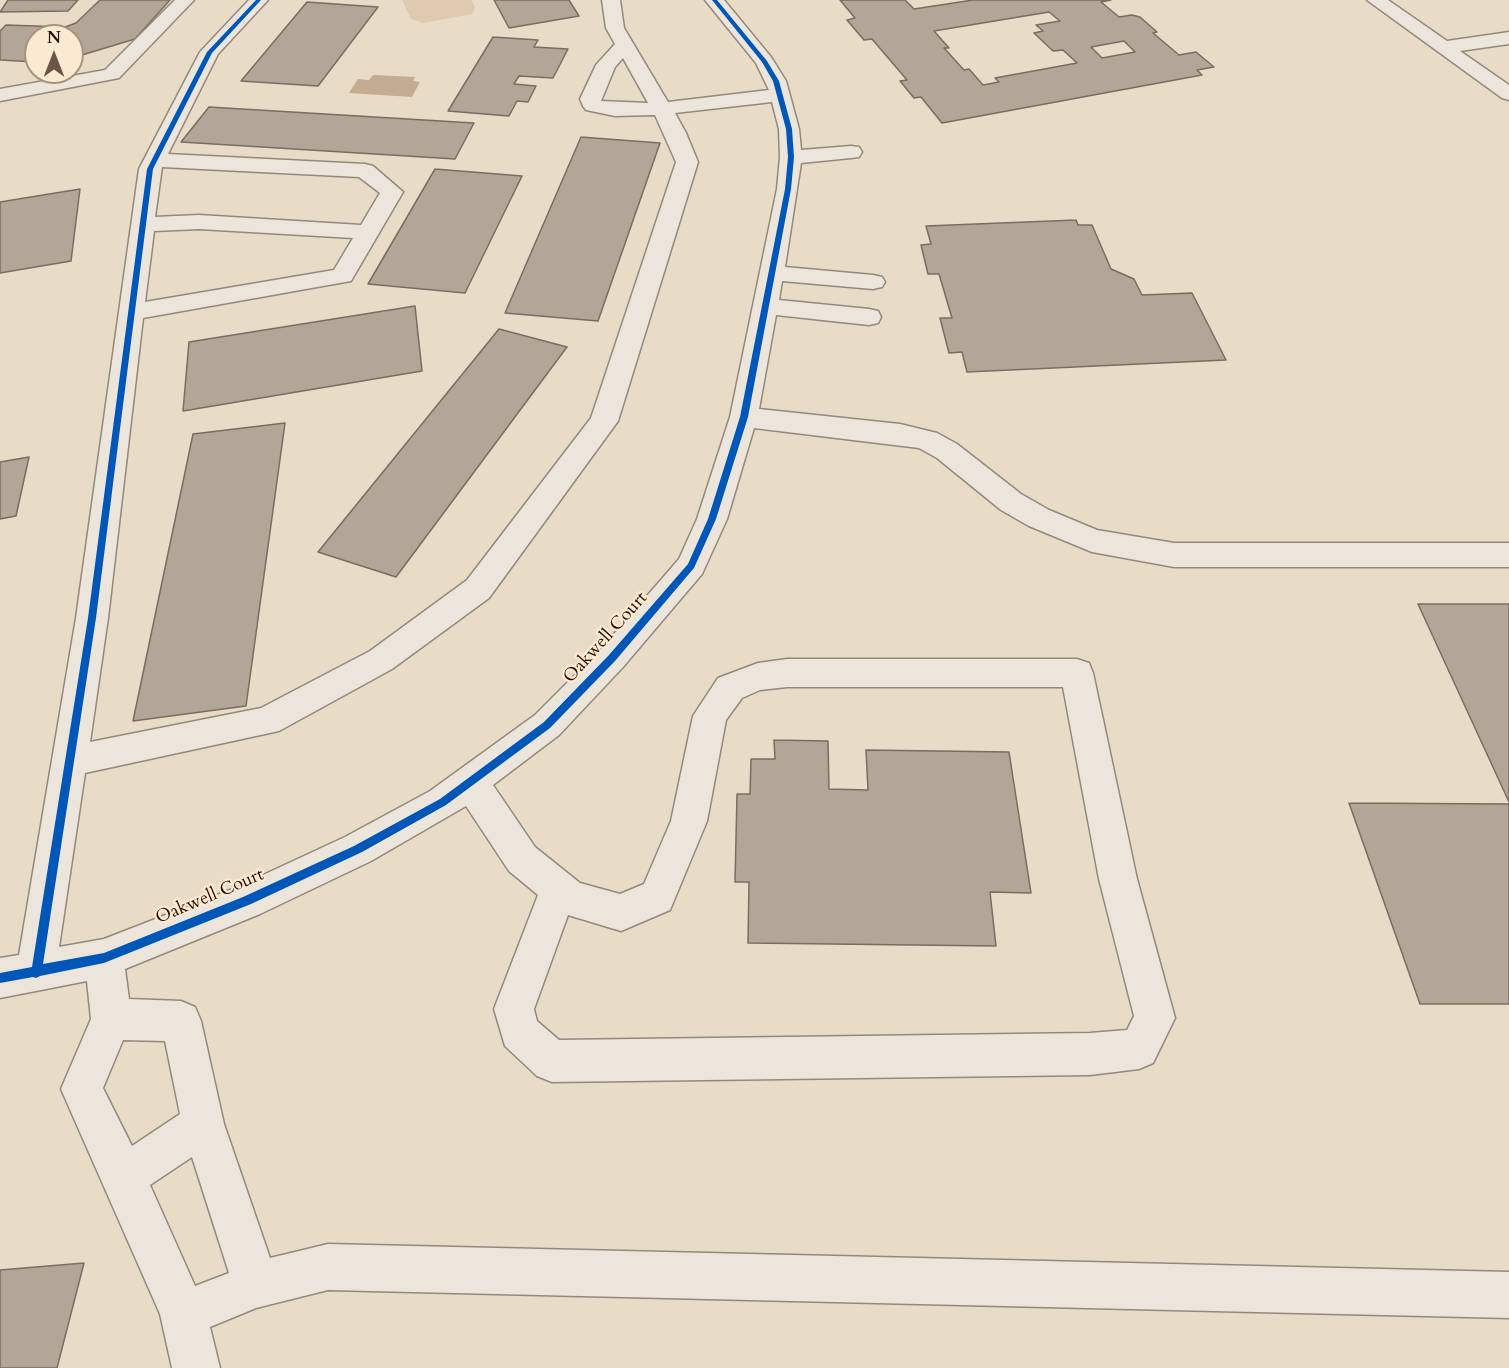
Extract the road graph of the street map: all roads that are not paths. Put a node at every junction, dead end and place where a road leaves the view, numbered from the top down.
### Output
1 (186, 0) edge
2 (259, 0) edge
3 (611, 0) edge
4 (714, 0) edge
5 (1376, 0) edge
6 (1509, 38) edge
7 (625, 45) junction
8 (1446, 47) junction
9 (778, 88) junction
10 (1509, 94) edge
11 (0, 95) edge
12 (658, 102) junction
13 (851, 152) dead end
14 (791, 157) junction
15 (154, 160) junction
16 (143, 224) junction
17 (368, 232) junction
18 (772, 273) junction
19 (873, 282) dead end
20 (766, 306) junction
21 (132, 312) junction
22 (869, 317) dead end
23 (744, 417) junction
24 (1509, 555) edge
25 (70, 761) junction
26 (470, 782) junction
27 (559, 889) junction
28 (104, 958) junction
29 (36, 973) junction
30 (0, 978) edge
31 (111, 1019) junction
32 (203, 1124) junction
33 (124, 1177) junction
34 (256, 1285) junction
35 (1509, 1295) edge
36 (183, 1314) junction
37 (196, 1368) edge

1 - 11 street
2 - 15 street
3 - 7 street
4 - 9 street, Oakwell Court
5 - 8 street
6 - 8 street
7 - 12 street
7 - 12 street
8 - 10 street
9 - 12 street
9 - 14 street, Oakwell Court
12 - 25 street
13 - 14 street
14 - 18 street, Oakwell Court
15 - 16 street
15 - 17 street
16 - 17 street
16 - 21 street
17 - 21 street
18 - 19 street
18 - 20 street, Oakwell Court
20 - 22 street
20 - 23 street, Oakwell Court
21 - 25 street
23 - 24 street
23 - 26 street, Oakwell Court
25 - 29 street
26 - 27 street
26 - 28 street, Oakwell Court
27 - 27 street
28 - 29 street, Oakwell Court
28 - 31 street
29 - 30 street, Oakwell Court
31 - 32 street
31 - 33 street
32 - 33 street
32 - 34 street
33 - 36 street
34 - 35 street
34 - 36 street
36 - 37 street

